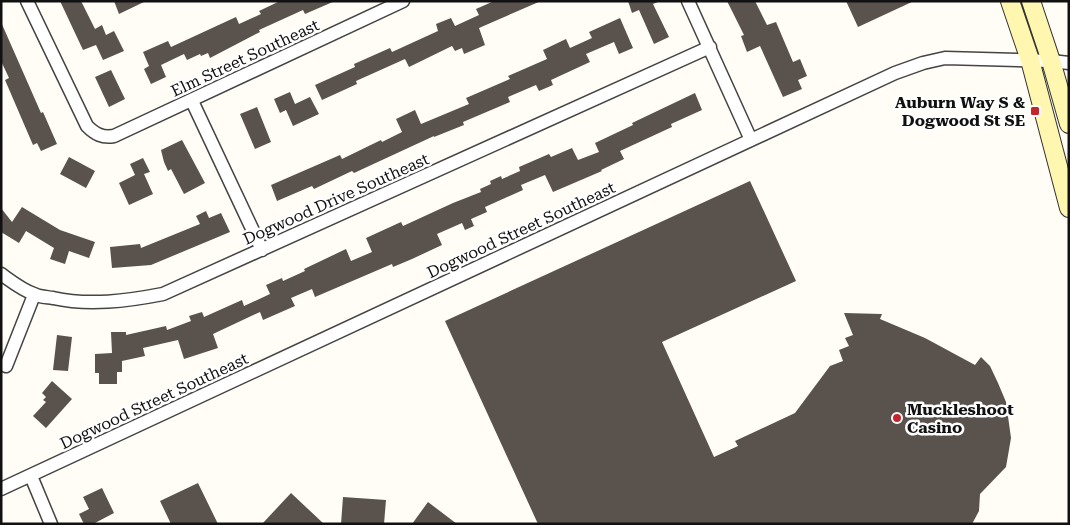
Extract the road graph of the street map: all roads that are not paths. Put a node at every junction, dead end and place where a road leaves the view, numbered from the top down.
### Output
1 (27, 1) edge
2 (403, 1) edge
3 (688, 1) edge
4 (1010, 1) edge
5 (1031, 1) edge
6 (710, 48) junction
7 (1030, 60) junction
8 (1051, 61) junction
9 (1069, 63) edge
10 (192, 101) junction
11 (1069, 124) edge
12 (751, 140) junction
13 (1069, 208) edge
14 (262, 250) junction
15 (1, 274) edge
16 (34, 295) junction
17 (6, 366) dead end
18 (31, 476) junction
19 (1, 489) edge
20 (51, 524) edge

1 - 10 street, Elm Street Southeast
2 - 10 street, Elm Street Southeast
3 - 6 street
4 - 7 main road
5 - 8 main road
6 - 12 street
6 - 14 street, Dogwood Drive Southeast
7 - 8 street, Dogwood Street Southeast
7 - 12 street, Dogwood Street Southeast
7 - 13 main road
8 - 9 street, Dogwood Street Southeast
8 - 11 main road
10 - 14 street
12 - 18 street, Dogwood Street Southeast
14 - 16 street, Dogwood Drive Southeast
15 - 16 street
16 - 17 street
18 - 19 street, Dogwood Street Southeast
18 - 20 street

